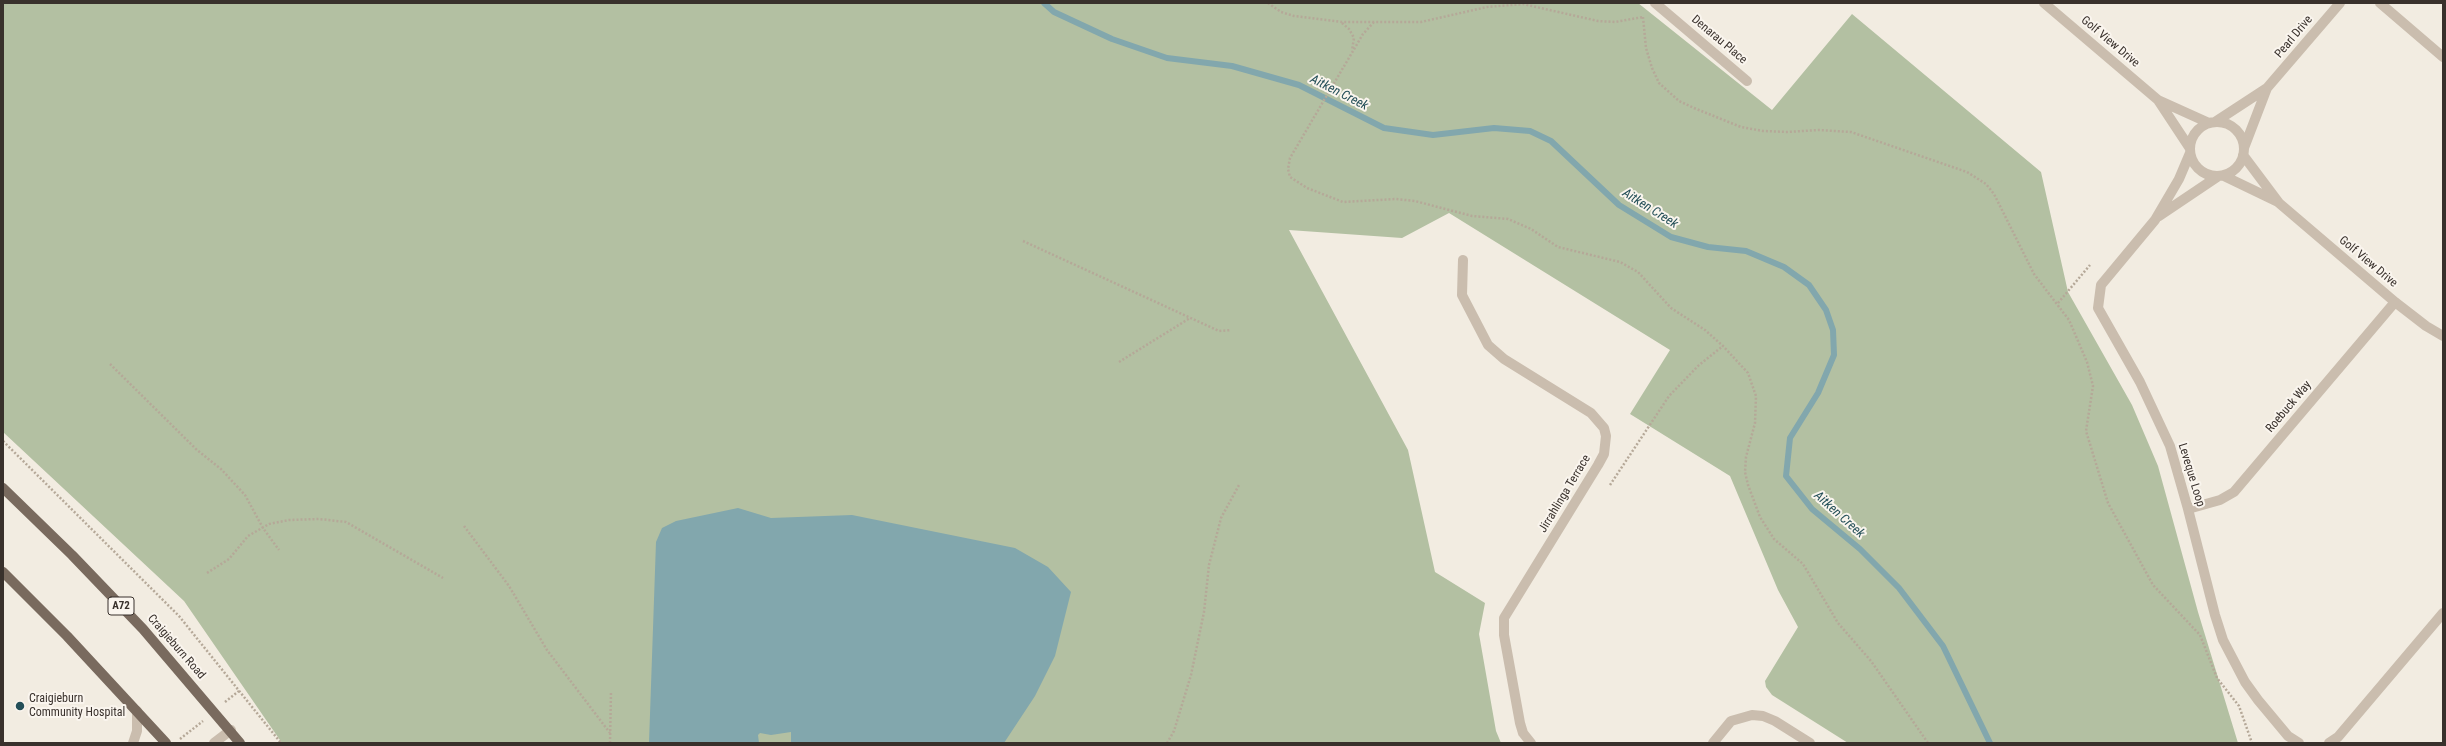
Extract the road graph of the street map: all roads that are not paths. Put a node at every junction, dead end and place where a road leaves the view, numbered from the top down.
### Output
1 (1655, 3) edge
2 (2044, 3) edge
3 (2340, 3) edge
4 (2380, 3) edge
5 (2443, 56) edge
6 (1747, 81) dead end
7 (2268, 88) junction
8 (2158, 100) junction
9 (2212, 123) junction
10 (2190, 150) junction
11 (2244, 151) junction
12 (2221, 176) junction
13 (2279, 203) junction
14 (2155, 220) junction
15 (1463, 260) dead end
16 (2395, 302) junction
17 (2443, 336) edge
18 (3, 488) edge
19 (2188, 509) junction
20 (3, 572) edge
21 (2443, 613) edge
22 (137, 711) junction
23 (231, 730) junction
24 (133, 743) edge
25 (166, 743) edge
26 (214, 743) edge
27 (240, 743) edge
28 (1531, 743) edge
29 (1713, 743) edge
30 (1810, 743) edge
31 (2299, 743) edge
32 (2329, 743) edge

1 - 6 street, Denarau Place
2 - 8 street, Golf View Drive
3 - 7 street, Pearl Drive
4 - 5 street
7 - 9 street, Pearl Drive
7 - 11 street, Pearl Drive
8 - 9 street, Golf View Drive
8 - 10 street, Golf View Drive
9 - 10 street
9 - 11 street
10 - 12 street
10 - 14 street, Leveque Loop
11 - 12 street
11 - 13 street, Golf View Drive
12 - 13 street, Golf View Drive
12 - 14 street, Leveque Loop
13 - 16 street, Golf View Drive
14 - 19 street, Leveque Loop
15 - 28 street, Jirrahlinga Terrace
16 - 17 street, Golf View Drive
16 - 19 street, Roebuck Way
18 - 23 main road, Craigieburn Road / A72
19 - 31 street, Leveque Loop
20 - 22 main road
21 - 32 street
22 - 24 street
22 - 25 main road
23 - 26 street
23 - 27 main road, Craigieburn Road / A72
29 - 30 street

